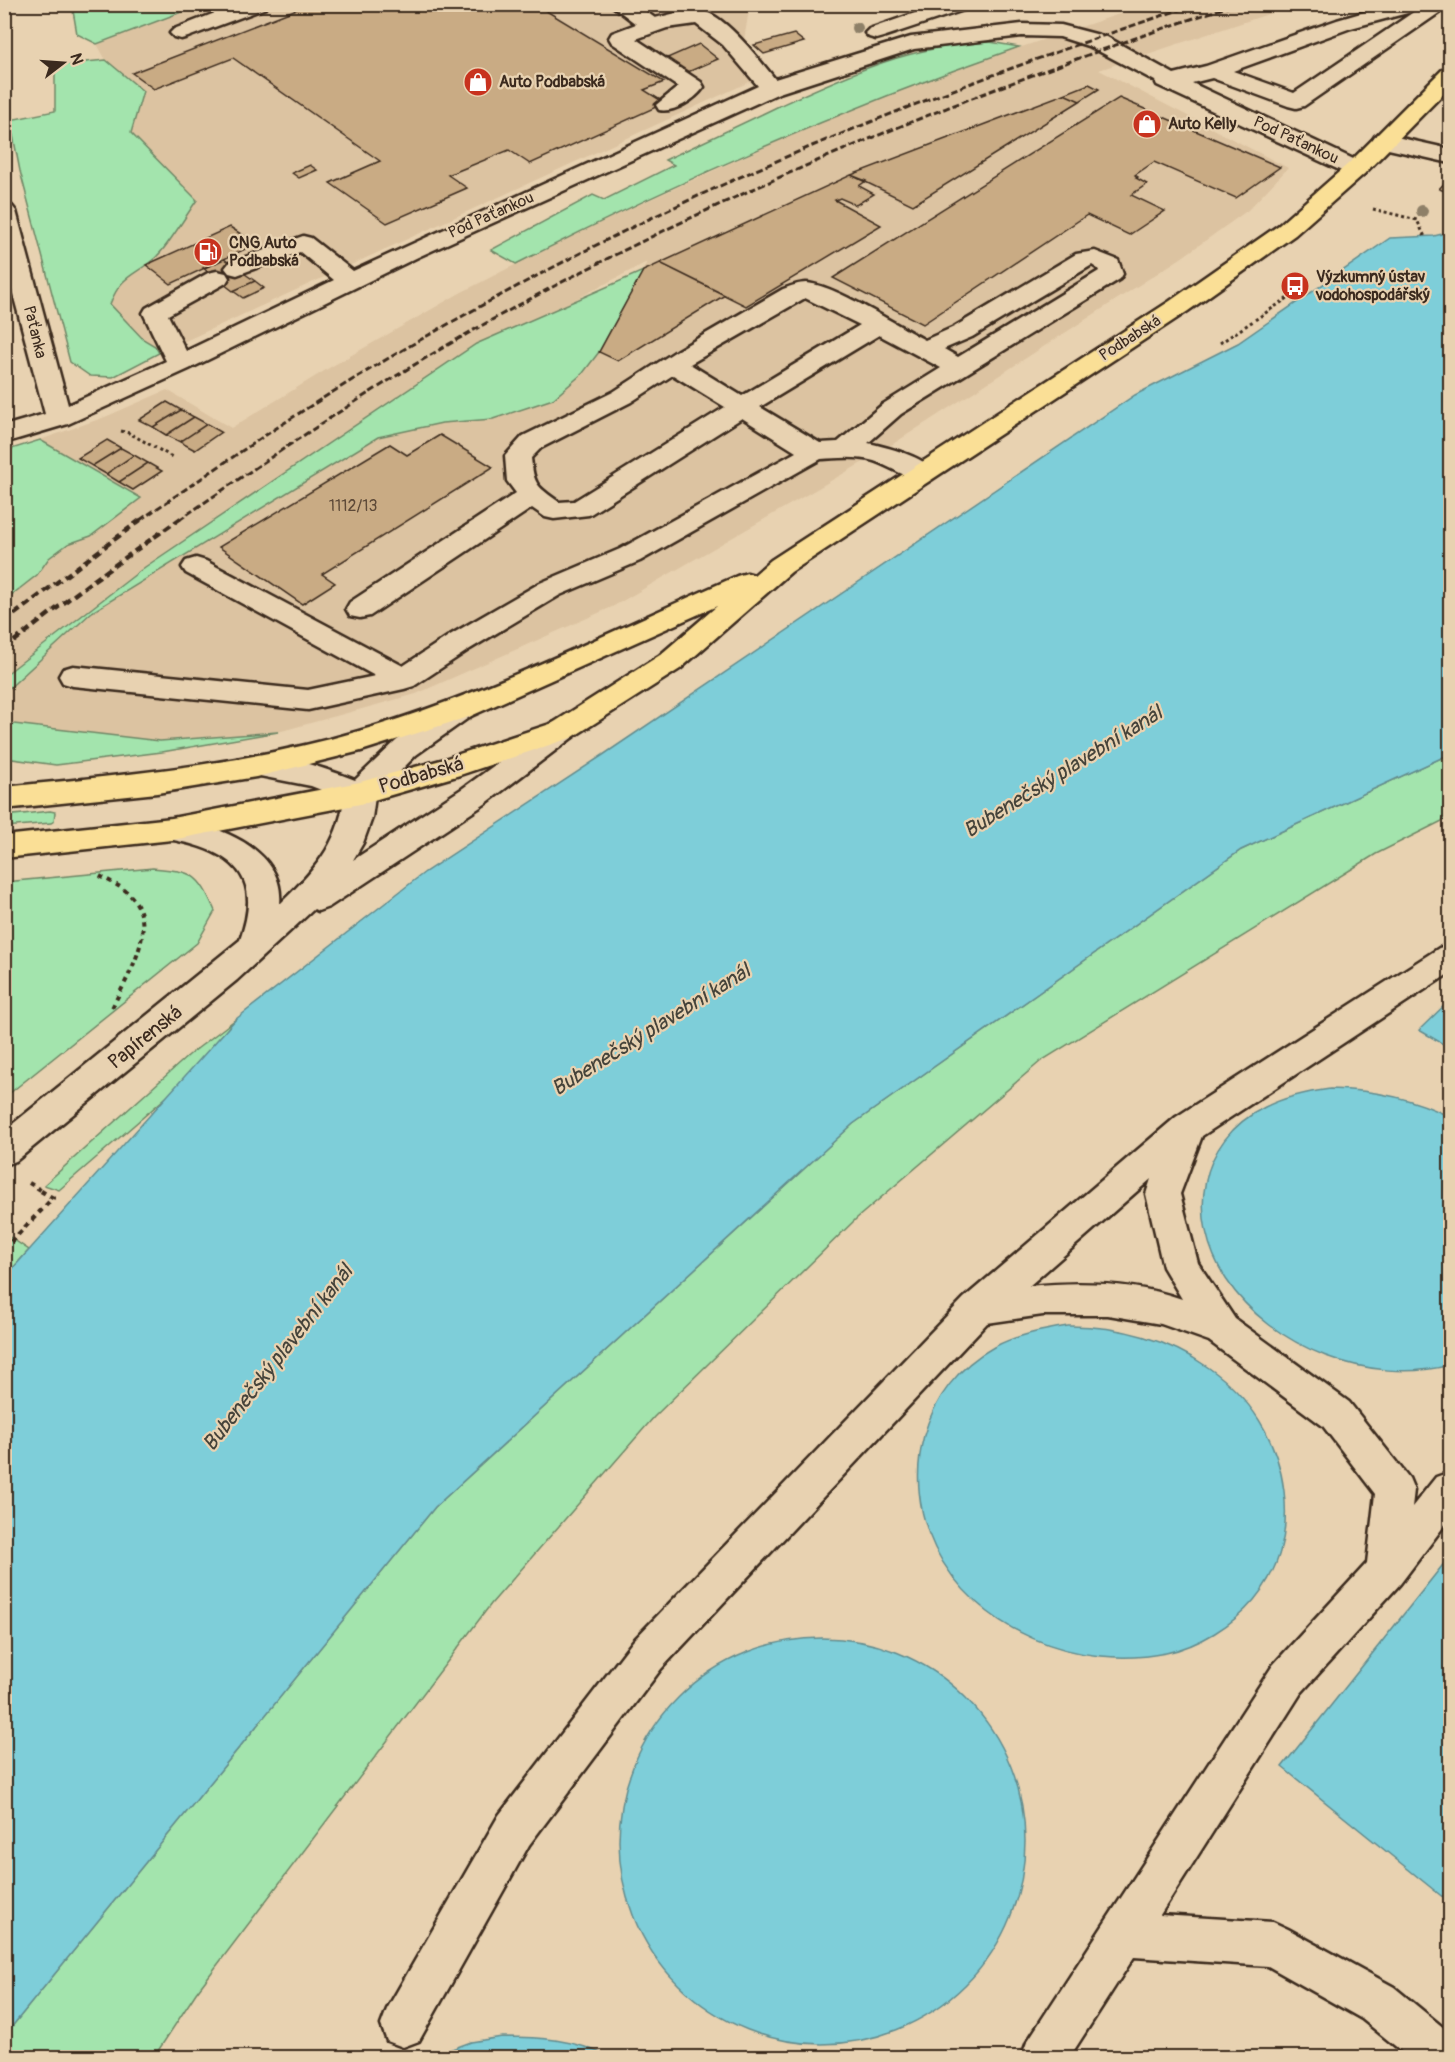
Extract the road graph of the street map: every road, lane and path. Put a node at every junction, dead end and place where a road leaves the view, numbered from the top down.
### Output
1 (259, 4) edge
2 (620, 4) edge
3 (963, 4) edge
4 (1417, 4) edge
5 (1438, 4) edge
6 (651, 25) junction
7 (181, 33) dead end
8 (839, 66) junction
9 (1213, 71) junction
10 (1450, 75) edge
11 (1171, 81) junction
12 (771, 88) junction
13 (667, 105) dead end
14 (1383, 141) junction
15 (1450, 156) edge
16 (1356, 169) junction
17 (1373, 209) dead end
18 (6, 219) edge
19 (1425, 237) dead end
20 (351, 281) junction
21 (1303, 288) dead end
22 (878, 325) junction
23 (1220, 343) dead end
24 (924, 349) junction
25 (180, 364) junction
26 (673, 364) junction
27 (960, 368) junction
28 (744, 406) junction
29 (58, 418) junction
30 (4, 435) edge
31 (847, 448) junction
32 (815, 452) junction
33 (923, 473) junction
34 (532, 495) junction
35 (781, 566) junction
36 (196, 567) dead end
37 (360, 609) dead end
38 (73, 676) dead end
39 (404, 680) junction
40 (461, 710) junction
41 (563, 730) junction
42 (256, 766) junction
43 (360, 792) junction
44 (4, 798) edge
45 (172, 829) junction
46 (4, 847) edge
47 (96, 875) dead end
48 (283, 920) junction
49 (254, 946) junction
50 (1450, 957) edge
51 (111, 1011) dead end
52 (1188, 1127) junction
53 (4, 1151) edge
54 (27, 1182) dead end
55 (4, 1250) edge
56 (977, 1309) junction
57 (1222, 1330) junction
58 (1450, 1489) edge
59 (1386, 1571) junction
60 (1121, 1934) junction
61 (403, 2025) dead end
62 (1043, 2058) edge
63 (1446, 2058) edge

1 - 7 street
2 - 6 street
3 - 8 street
4 - 9 street
5 - 9 street
6 - 12 street
6 - 13 street
8 - 11 street, Pod Paťankou
8 - 12 street, Pod Paťankou
9 - 11 street
10 - 14 main road, Podbabská
11 - 16 street, Pod Paťankou
12 - 20 street, Pod Paťankou
14 - 15 street
14 - 16 main road, Podbabská
16 - 33 main road, Podbabská
17 - 19 path
18 - 29 street, Paťanka
20 - 25 street, Pod Paťankou
20 - 25 street
21 - 23 path
22 - 24 street
22 - 26 street
22 - 28 street
24 - 27 street
24 - 27 street
25 - 29 street, Pod Paťankou
26 - 28 street
26 - 34 street
27 - 31 street
28 - 32 street
28 - 34 street
29 - 30 street, Pod Paťankou
31 - 32 street
31 - 33 street
32 - 39 street
33 - 35 main road, Podbabská
34 - 37 street
35 - 40 main road, Podbabská
35 - 41 main road, Podbabská
36 - 39 street
38 - 39 street
40 - 42 main road, Podbabská
40 - 43 street
41 - 43 main road, Podbabská
41 - 48 street, Papírenská
42 - 43 street
42 - 44 main road, Podbabská
43 - 45 main road, Podbabská
43 - 48 street, Papírenská
45 - 46 main road, Podbabská
45 - 49 street
47 - 51 path
48 - 49 street, Papírenská
49 - 53 street, Papírenská
50 - 52 street
52 - 56 street
52 - 57 street
54 - 55 path
56 - 57 street
56 - 61 street
57 - 59 street
58 - 59 street
59 - 60 street
60 - 62 street
60 - 63 street

